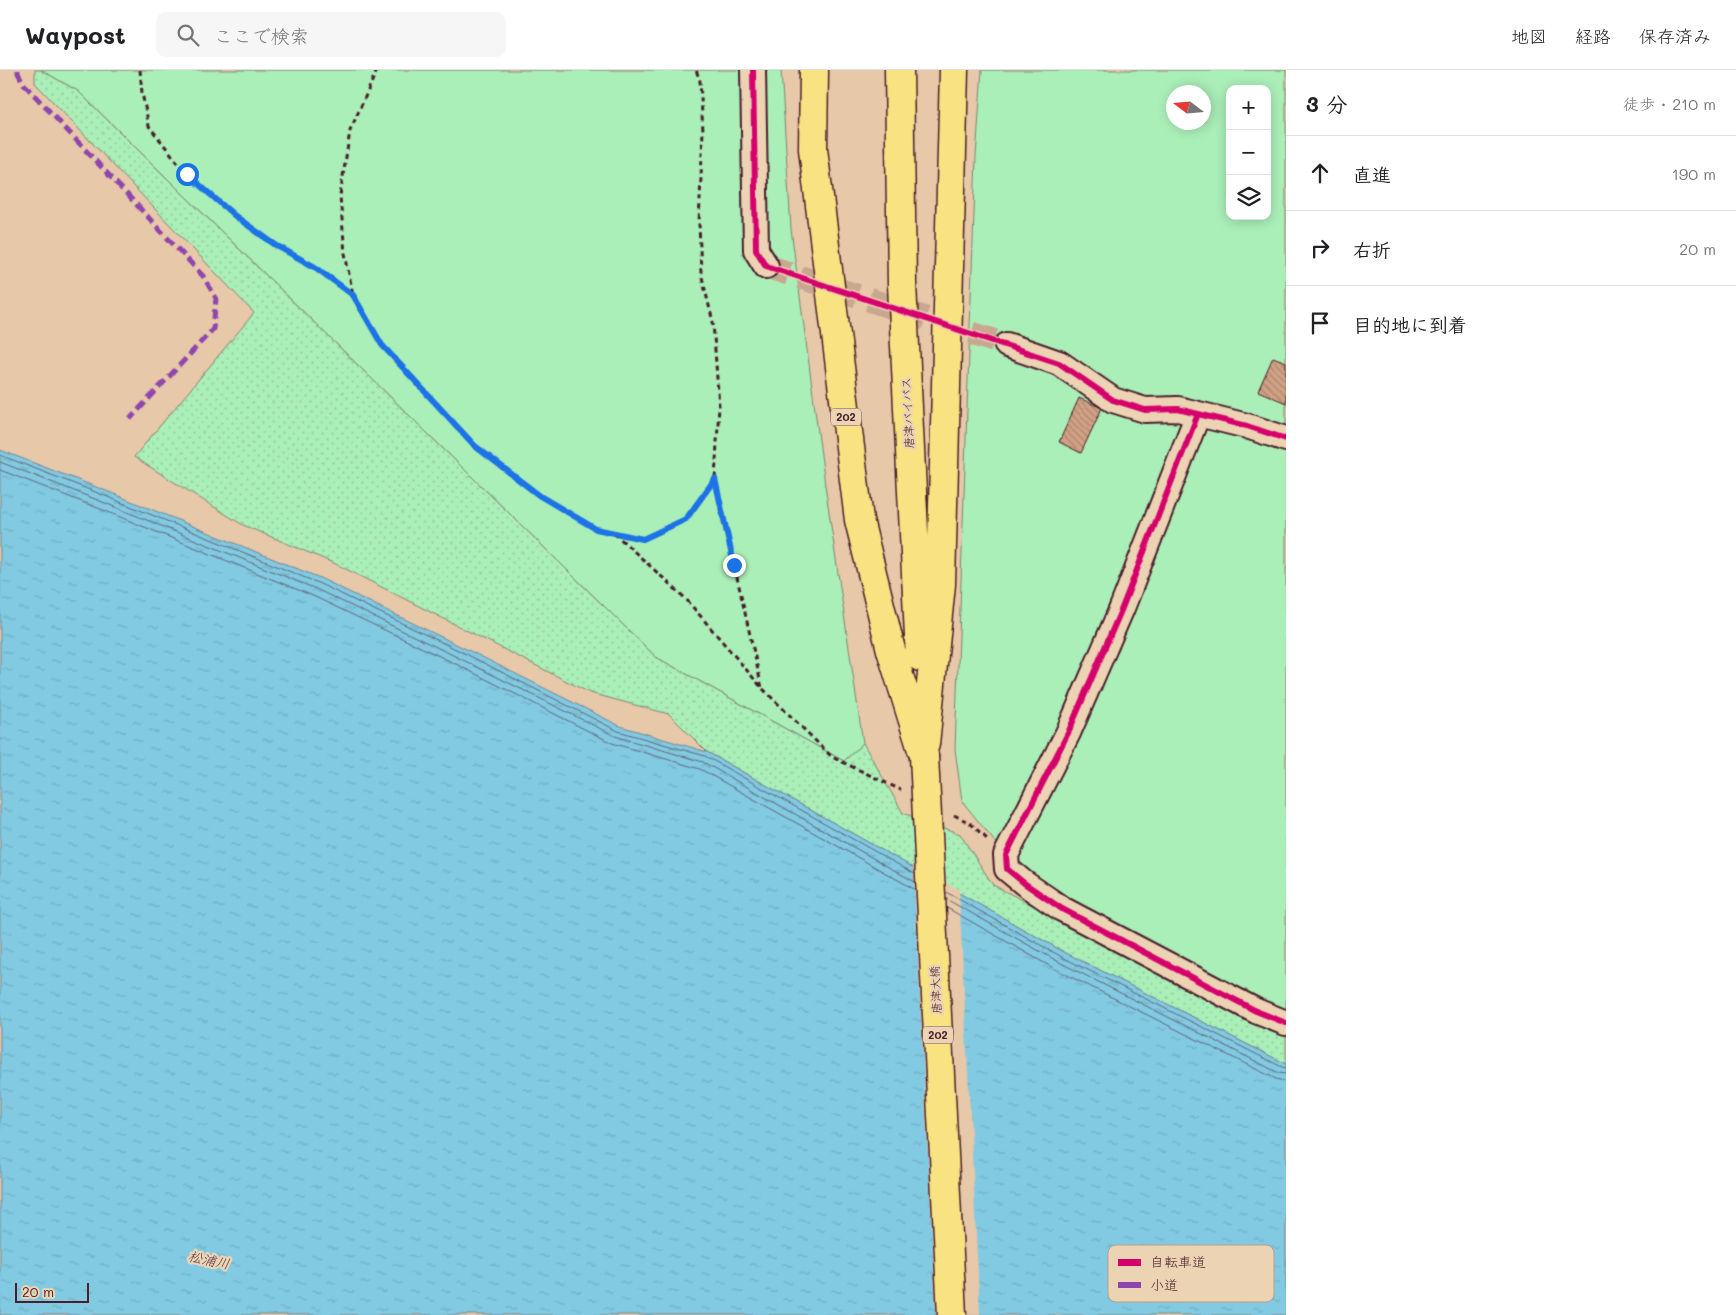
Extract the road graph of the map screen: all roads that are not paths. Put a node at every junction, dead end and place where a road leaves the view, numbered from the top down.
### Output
1 (753, 70) edge
2 (814, 70) edge
3 (899, 70) edge
4 (954, 70) edge
5 (766, 266) dead end
6 (1007, 345) tunnel mouth
7 (1198, 414) junction
8 (1286, 439) edge
9 (924, 756) junction
10 (1286, 1023) edge
11 (952, 1315) edge

1 - 5 street
2 - 9 highway, 202
3 - 9 highway, 唐津バイパス / 202
4 - 9 highway, 202
6 - 7 street
7 - 8 street
7 - 10 street
9 - 11 highway, 唐津大橋 / 202, bridge

